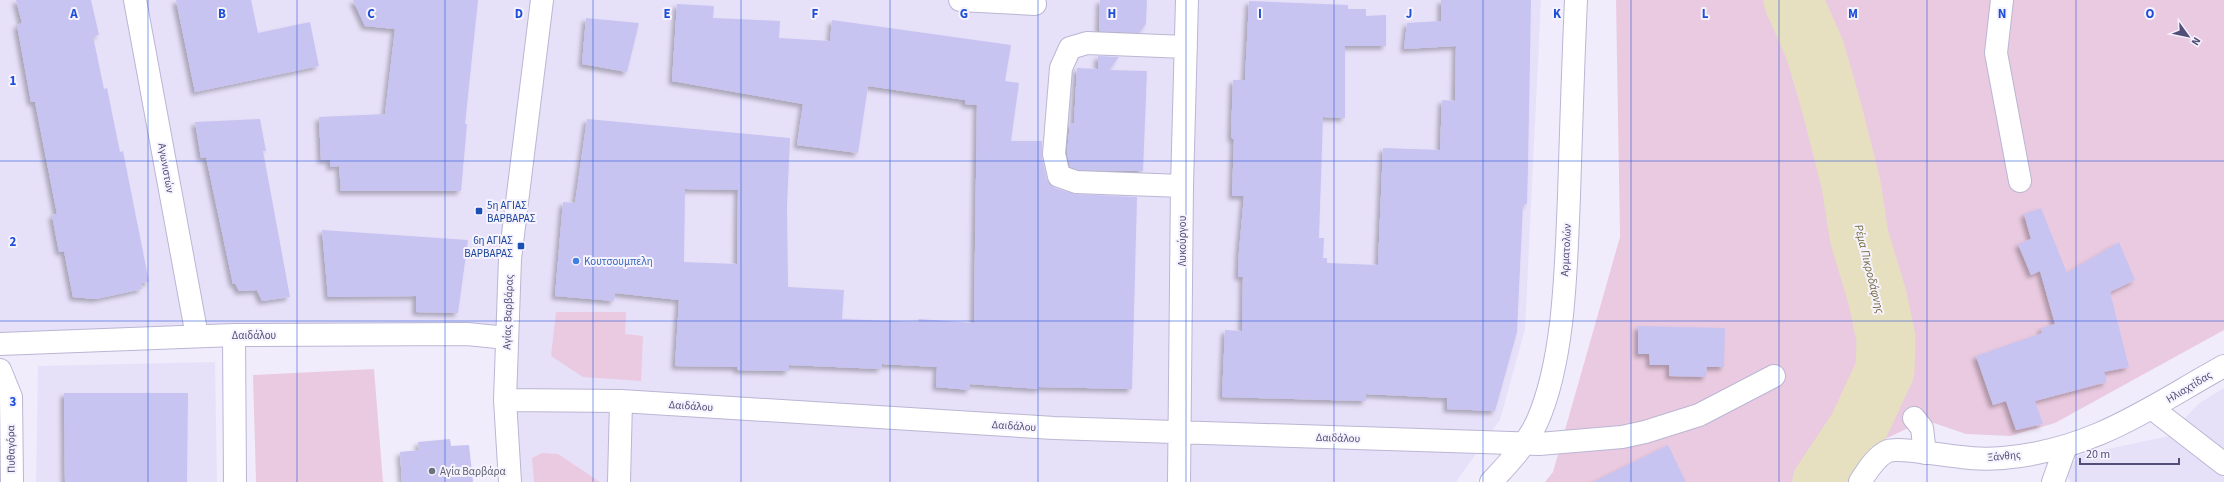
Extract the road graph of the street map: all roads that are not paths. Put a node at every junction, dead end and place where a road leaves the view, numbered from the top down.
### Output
1 (135, 0) edge
2 (542, 0) edge
3 (960, 0) edge
4 (1187, 0) edge
5 (1576, 0) edge
6 (2002, 0) edge
7 (1035, 4) dead end
8 (1186, 47) junction
9 (2020, 181) dead end
10 (1182, 186) junction
11 (234, 335) junction
12 (197, 336) junction
13 (507, 338) junction
14 (0, 344) edge
15 (2224, 366) edge
16 (0, 370) edge
17 (1774, 376) dead end
18 (505, 400) junction
19 (621, 401) junction
20 (2153, 408) junction
21 (1914, 418) dead end
22 (1180, 433) junction
23 (1524, 444) junction
24 (2066, 446) junction
25 (1925, 453) junction
26 (2224, 464) edge
27 (12, 482) edge
28 (235, 482) edge
29 (510, 482) edge
30 (619, 482) edge
31 (1179, 482) edge
32 (1491, 482) edge
33 (1860, 482) edge
34 (2053, 482) edge

1 - 12 street, Αγωνιστών
2 - 13 street, Αγίας Βαρβάρας
3 - 7 street
4 - 8 street, Λυκούργου
5 - 23 street, Αρματολών
6 - 9 street
8 - 10 street, Λυκούργου
8 - 10 street
10 - 22 street, Λυκούργου
11 - 12 street, Δαιδάλου
11 - 13 street, Δαιδάλου
11 - 28 street
12 - 14 street, Δαιδάλου
13 - 18 street, Αγίας Βαρβάρας
15 - 20 street, Ηλιαχτίδας
16 - 27 street, Πυθαγόρα
17 - 23 street, Δαιδάλου
18 - 19 street, Δαιδάλου
18 - 29 street, Αγίας Βαρβάρας
19 - 22 street, Δαιδάλου
19 - 30 street
20 - 24 street, Ξάνθης
20 - 26 street
21 - 25 street
22 - 23 street, Δαιδάλου
22 - 31 street, Λυκούργου
23 - 32 street, Αρματολών
24 - 25 street, Ξάνθης
24 - 34 street
25 - 33 street, Ξάνθης

